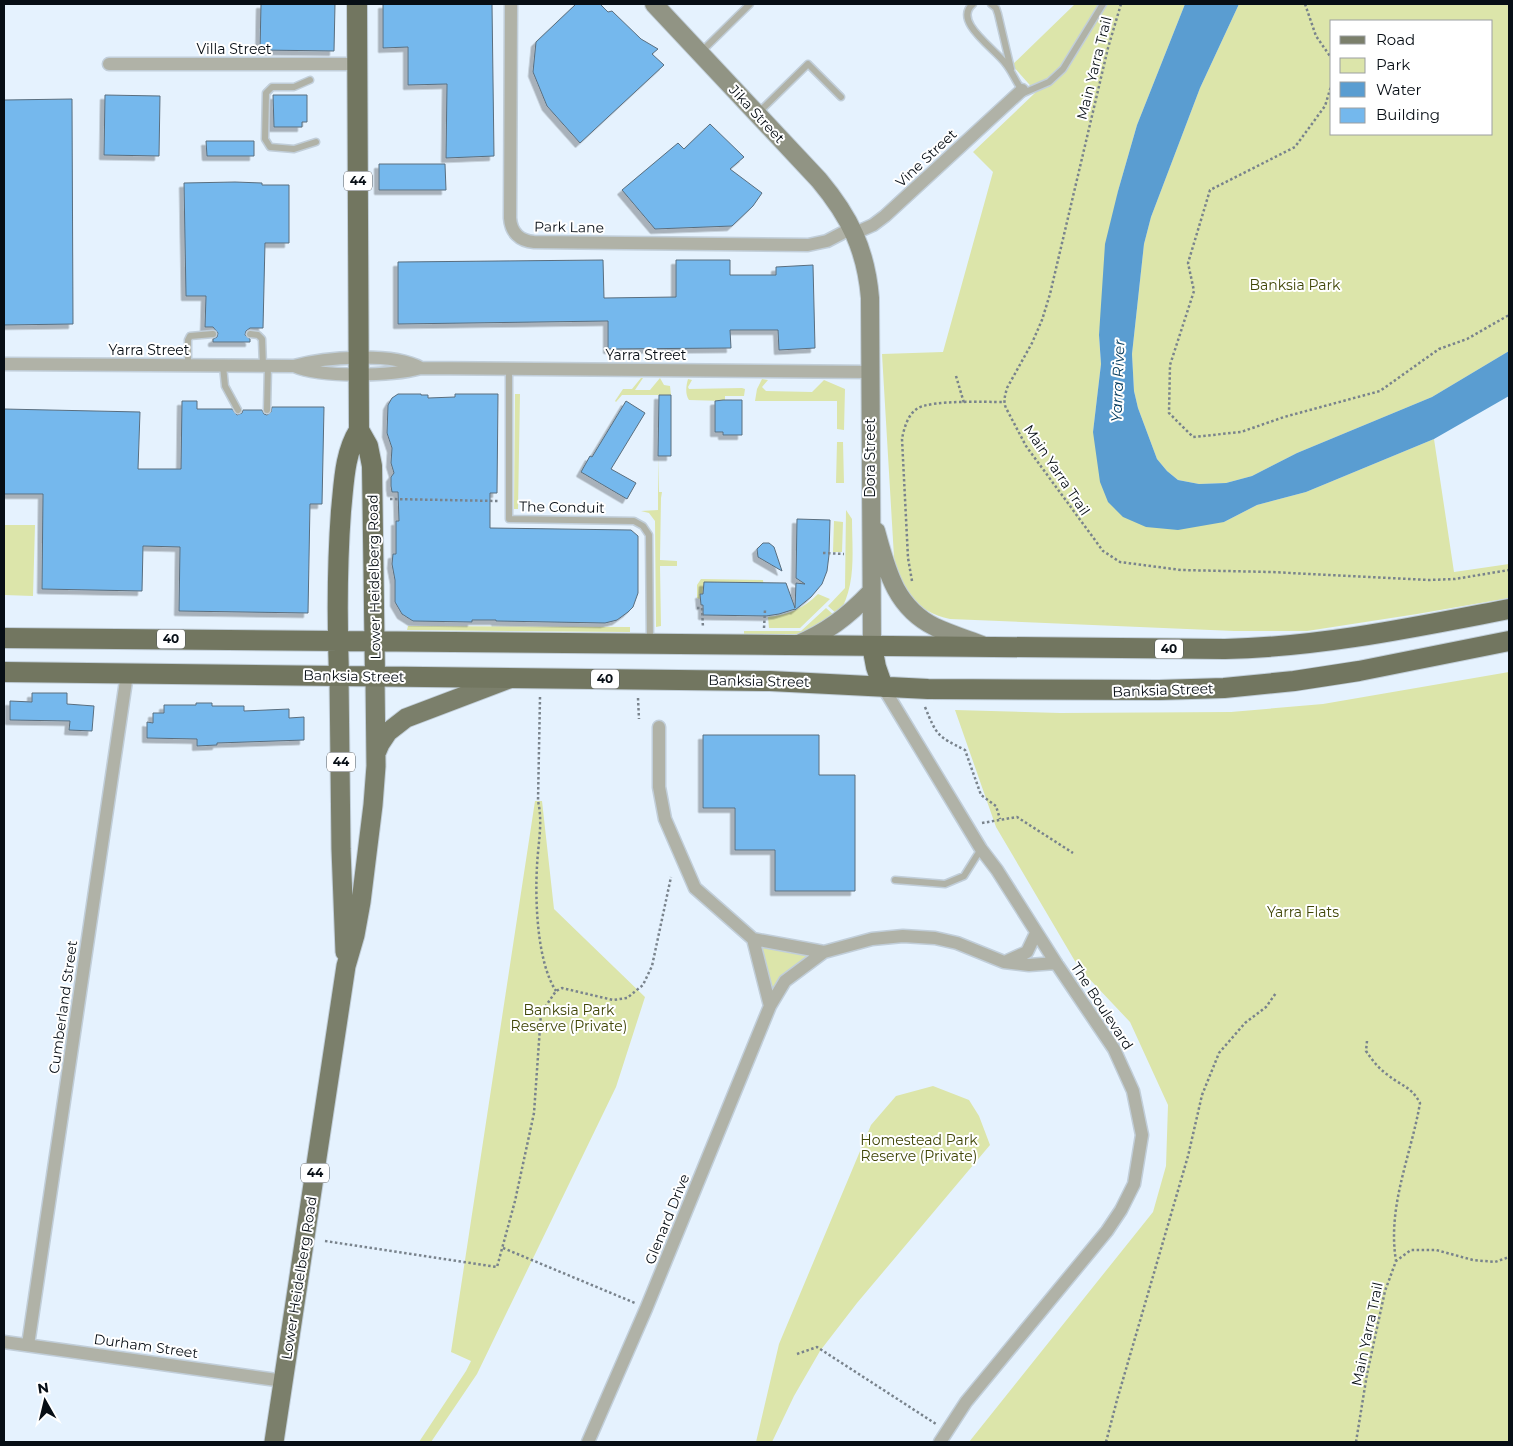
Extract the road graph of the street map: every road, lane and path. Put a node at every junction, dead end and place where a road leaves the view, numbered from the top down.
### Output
1 (358, 4) edge
2 (511, 4) edge
3 (654, 4) edge
4 (750, 4) edge
5 (973, 4) edge
6 (991, 4) edge
7 (1103, 4) edge
8 (1121, 4) edge
9 (1305, 4) edge
10 (700, 53) junction
11 (1330, 56) edge
12 (109, 64) dead end
13 (358, 64) junction
14 (1012, 75) junction
15 (310, 80) dead end
16 (1022, 90) joint
17 (1330, 90) edge
18 (841, 97) dead end
19 (1012, 99) junction
20 (757, 114) junction
21 (316, 142) dead end
22 (853, 230) junction
23 (1509, 316) edge
24 (213, 334) dead end
25 (250, 334) dead end
26 (4, 364) edge
27 (188, 366) junction
28 (223, 366) junction
29 (265, 366) junction
30 (358, 366) junction
31 (509, 369) junction
32 (870, 372) junction
33 (956, 376) dead end
34 (1004, 402) junction
35 (964, 403) junction
36 (238, 410) dead end
37 (268, 410) dead end
38 (359, 430) junction
39 (390, 500) dead end
40 (509, 501) junction
41 (870, 509) junction
42 (823, 553) dead end
43 (844, 554) dead end
44 (1509, 570) edge
45 (913, 585) dead end
46 (870, 593) junction
47 (697, 608) dead end
48 (1506, 608) edge
49 (765, 610) dead end
50 (703, 629) dead end
51 (764, 630) dead end
52 (4, 638) edge
53 (338, 640) junction
54 (374, 641) junction
55 (1509, 641) edge
56 (650, 644) junction
57 (796, 646) junction
58 (872, 646) junction
59 (987, 647) junction
60 (4, 672) edge
61 (127, 674) junction
62 (339, 676) junction
63 (375, 676) junction
64 (514, 678) junction
65 (883, 686) junction
66 (638, 696) dead end
67 (540, 697) dead end
68 (925, 707) dead end
69 (639, 718) dead end
70 (659, 727) dead end
71 (376, 753) junction
72 (1000, 819) junction
73 (969, 828) junction
74 (981, 849) junction
75 (1073, 853) dead end
76 (671, 877) dead end
77 (895, 880) dead end
78 (1036, 933) junction
79 (753, 939) junction
80 (824, 952) junction
81 (1004, 962) junction
82 (1056, 963) junction
83 (346, 966) junction
84 (556, 991) junction
85 (1276, 993) dead end
86 (770, 1006) junction
87 (1366, 1041) dead end
88 (325, 1241) dead end
89 (502, 1248) junction
90 (1509, 1257) edge
91 (1396, 1261) junction
92 (636, 1304) dead end
93 (4, 1342) edge
94 (28, 1345) junction
95 (797, 1354) dead end
96 (284, 1381) junction
97 (946, 1430) junction
98 (274, 1442) edge
99 (588, 1442) edge
100 (940, 1442) edge
101 (1106, 1442) edge
102 (1356, 1442) edge

1 - 13 highway, Lower Heidelberg Road / 44
2 - 22 street, Park Lane
3 - 10 main road, Jika Street
4 - 10 lane
5 - 14 lane
6 - 14 lane
7 - 19 lane, Vine Street
8 - 34 path, Main Yarra Trail
9 - 11 path
10 - 20 main road, Jika Street
12 - 13 street, Villa Street
13 - 30 highway, Lower Heidelberg Road / 44
14 - 16 lane
15 - 21 lane
16 - 19 street, Vine Street
17 - 23 path
18 - 20 lane
19 - 22 street, Vine Street
20 - 22 main road, Jika Street
22 - 32 main road, Dora Street
24 - 27 lane
25 - 29 lane
26 - 27 street, Yarra Street
27 - 28 street, Yarra Street
28 - 29 street, Yarra Street
28 - 36 lane
29 - 30 street, Yarra Street
29 - 37 lane
30 - 31 street, Yarra Street
30 - 38 highway, Lower Heidelberg Road / 44
31 - 32 street, Yarra Street
31 - 40 lane, The Conduit
32 - 41 main road, Dora Street
33 - 35 path
34 - 35 path
34 - 44 path, Main Yarra Trail
35 - 45 path
38 - 53 highway, Lower Heidelberg Road / 44
38 - 54 highway, Lower Heidelberg Road / 44
39 - 40 path
40 - 56 lane, The Conduit
41 - 46 main road, Dora Street
41 - 59 main road
42 - 43 path
46 - 57 main road
46 - 58 main road, Dora Street
47 - 50 path
48 - 59 highway, 40
49 - 51 path
52 - 53 highway, 40
53 - 54 highway, 40
53 - 62 highway, Lower Heidelberg Road / 44
54 - 56 highway, 40
54 - 63 highway, Lower Heidelberg Road / 44
55 - 65 highway, Banksia Street / 40
56 - 57 highway, 40
57 - 58 highway, 40
58 - 59 highway, 40
58 - 65 highway, Dora Street
60 - 61 highway, Banksia Street / 40
61 - 62 highway, Banksia Street / 40
61 - 94 street, Cumberland Street
62 - 63 highway, Banksia Street / 40
62 - 83 main road, Lower Heidelberg Road / 44
63 - 64 highway, Banksia Street / 40
63 - 71 main road, Lower Heidelberg Road / 44
64 - 65 highway, Banksia Street / 40
64 - 71 main road
65 - 73 street, The Boulevard
66 - 69 path
67 - 84 path
68 - 72 path
70 - 79 street
71 - 83 main road, Lower Heidelberg Road / 44
72 - 73 path
72 - 75 path
73 - 74 street, The Boulevard
74 - 77 lane
74 - 78 street, The Boulevard
76 - 84 path
78 - 81 street
78 - 82 street, The Boulevard
79 - 80 street, Glenard Drive
79 - 86 street
80 - 81 street, Glenard Drive
80 - 86 street, Glenard Drive
81 - 82 street, Glenard Drive
82 - 97 street, The Boulevard
83 - 96 main road, Lower Heidelberg Road / 44
84 - 89 path
85 - 101 path
86 - 99 street, Glenard Drive
87 - 91 path
88 - 89 path
89 - 92 path
90 - 91 path
91 - 102 path, Main Yarra Trail
93 - 94 street, Durham Street
94 - 96 street, Durham Street
95 - 97 path
96 - 98 main road, Lower Heidelberg Road / 44
97 - 100 street, The Boulevard

